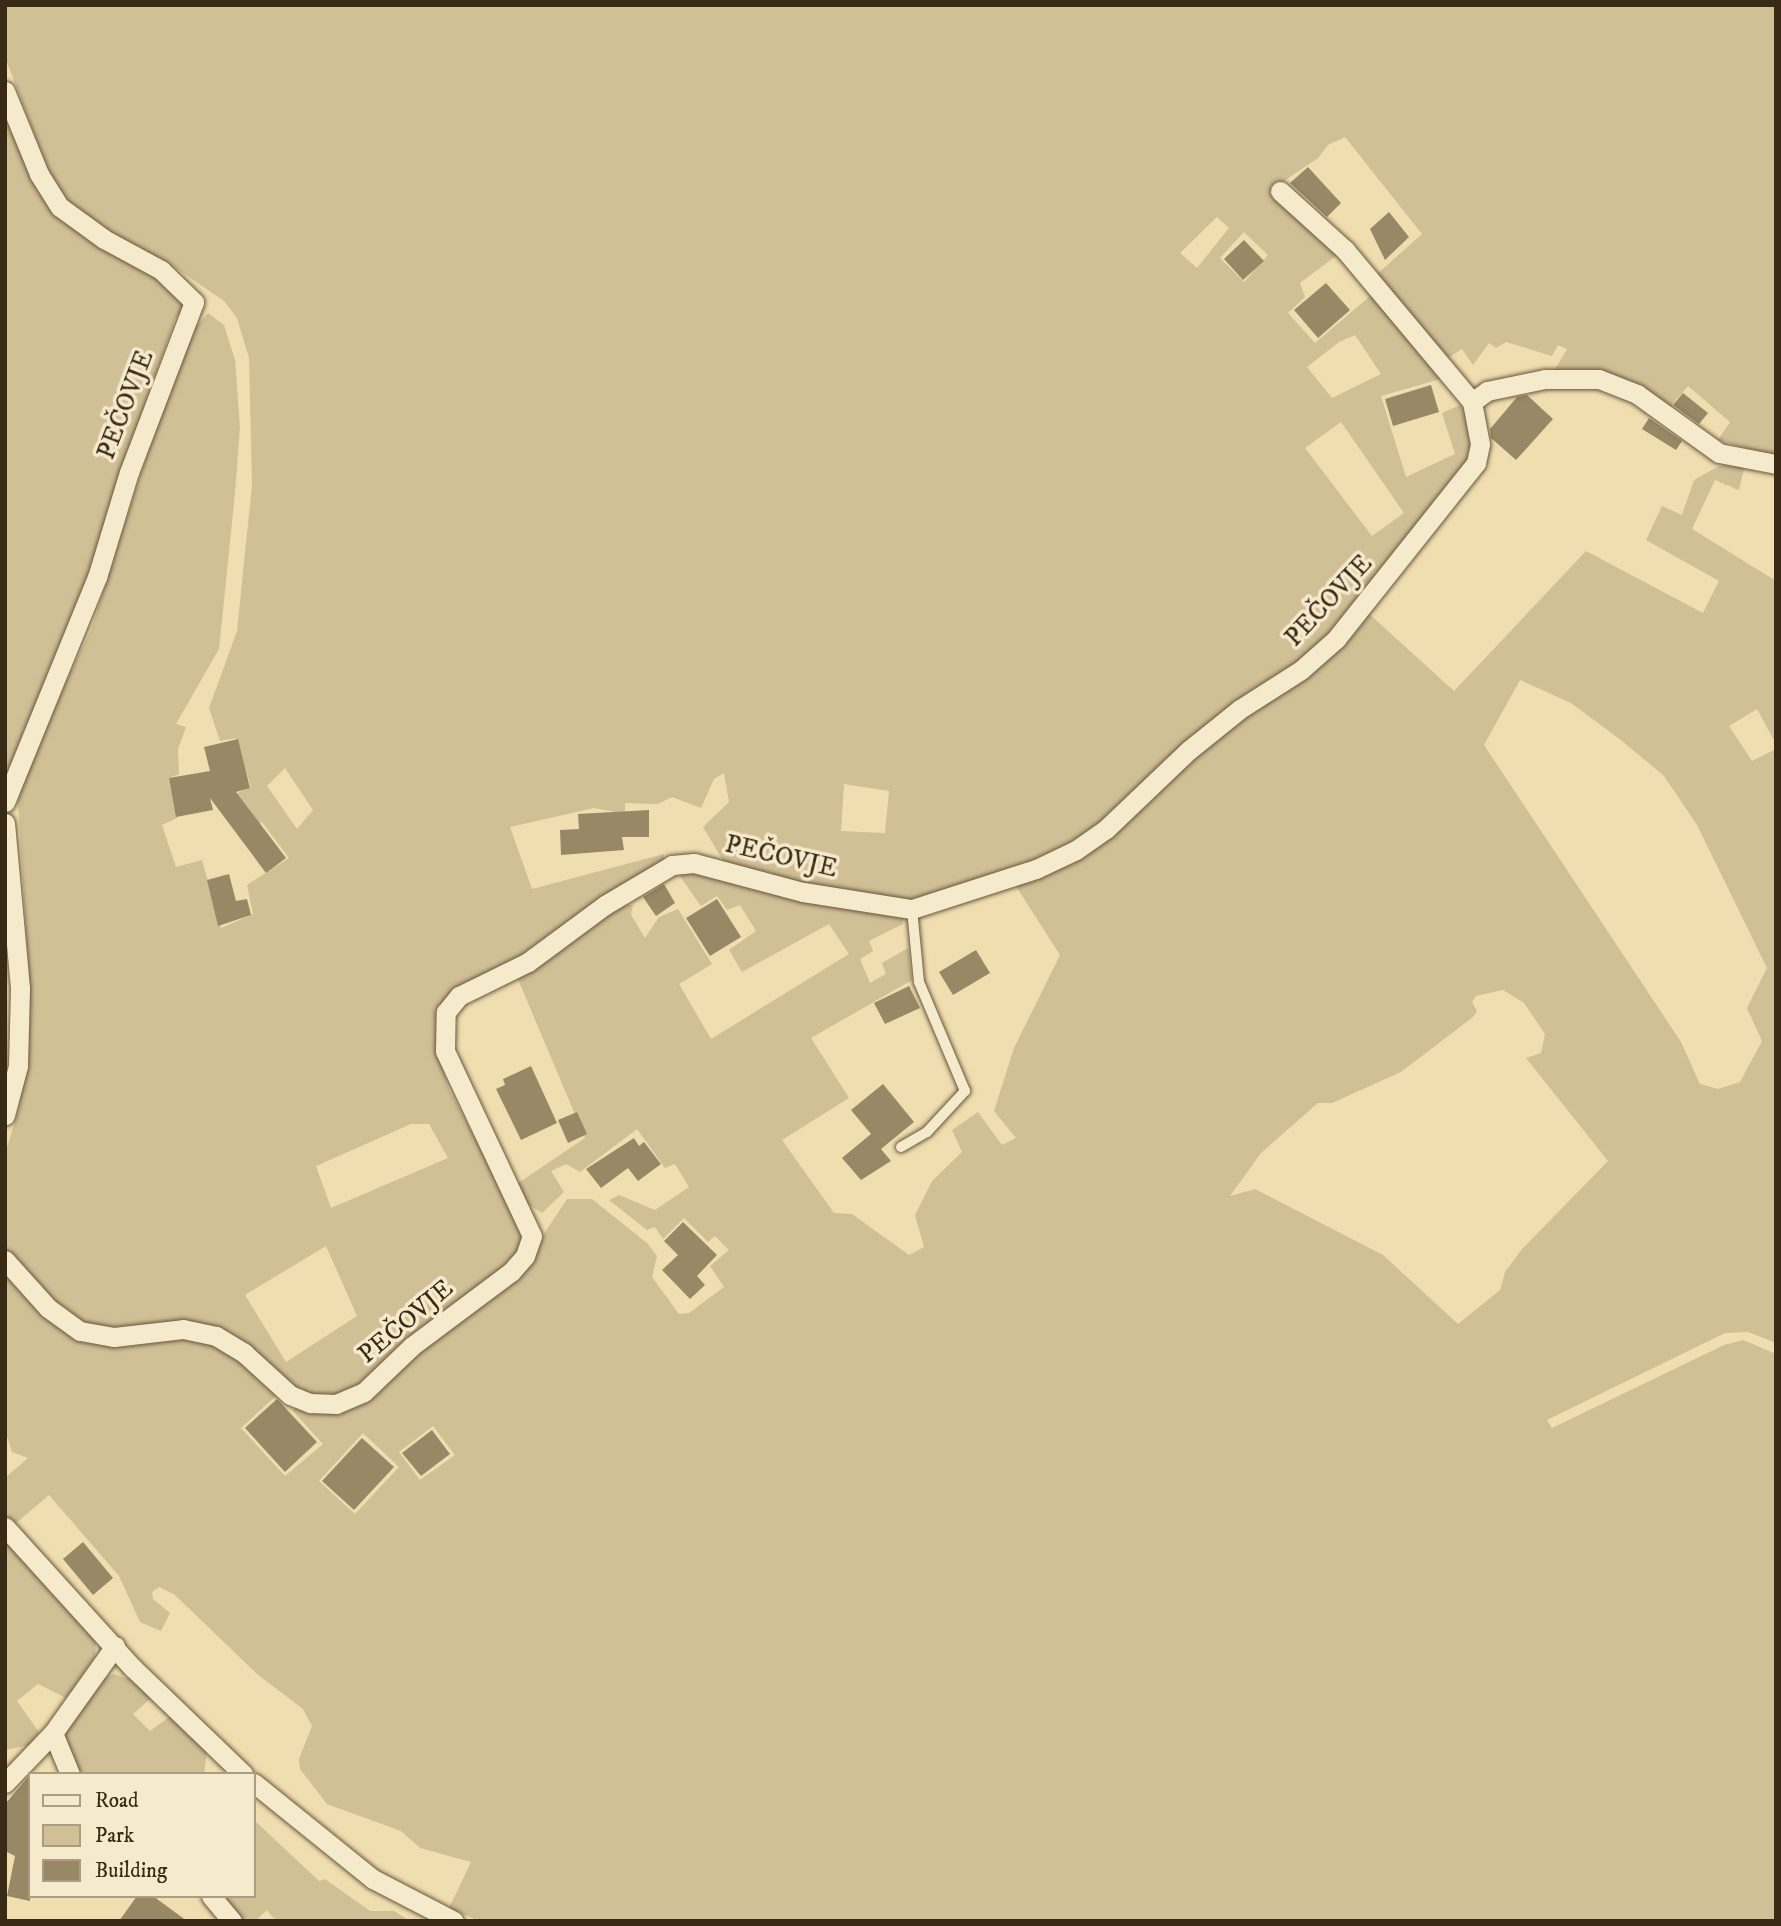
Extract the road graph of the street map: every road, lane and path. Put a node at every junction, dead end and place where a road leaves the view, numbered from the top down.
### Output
1 (5, 91) edge
2 (1280, 191) dead end
3 (1472, 402) junction
4 (1776, 464) edge
5 (5, 802) edge
6 (5, 823) edge
7 (912, 909) junction
8 (13, 992) edge
9 (5, 1115) edge
10 (901, 1147) dead end
11 (5, 1260) edge
12 (5, 1527) edge
13 (115, 1646) junction
14 (53, 1733) junction
15 (69, 1772) edge
16 (241, 1772) edge
17 (5, 1783) edge
18 (256, 1785) edge
19 (213, 1898) edge
20 (232, 1921) edge
21 (454, 1921) edge

1 - 5 street, PEČOVJE
2 - 3 street
3 - 4 street
3 - 7 street, PEČOVJE
6 - 8 street
7 - 10 lane
7 - 11 street, PEČOVJE
8 - 9 street
12 - 13 street
13 - 14 street
13 - 16 street
14 - 15 street
14 - 17 street
18 - 21 street
19 - 20 street

